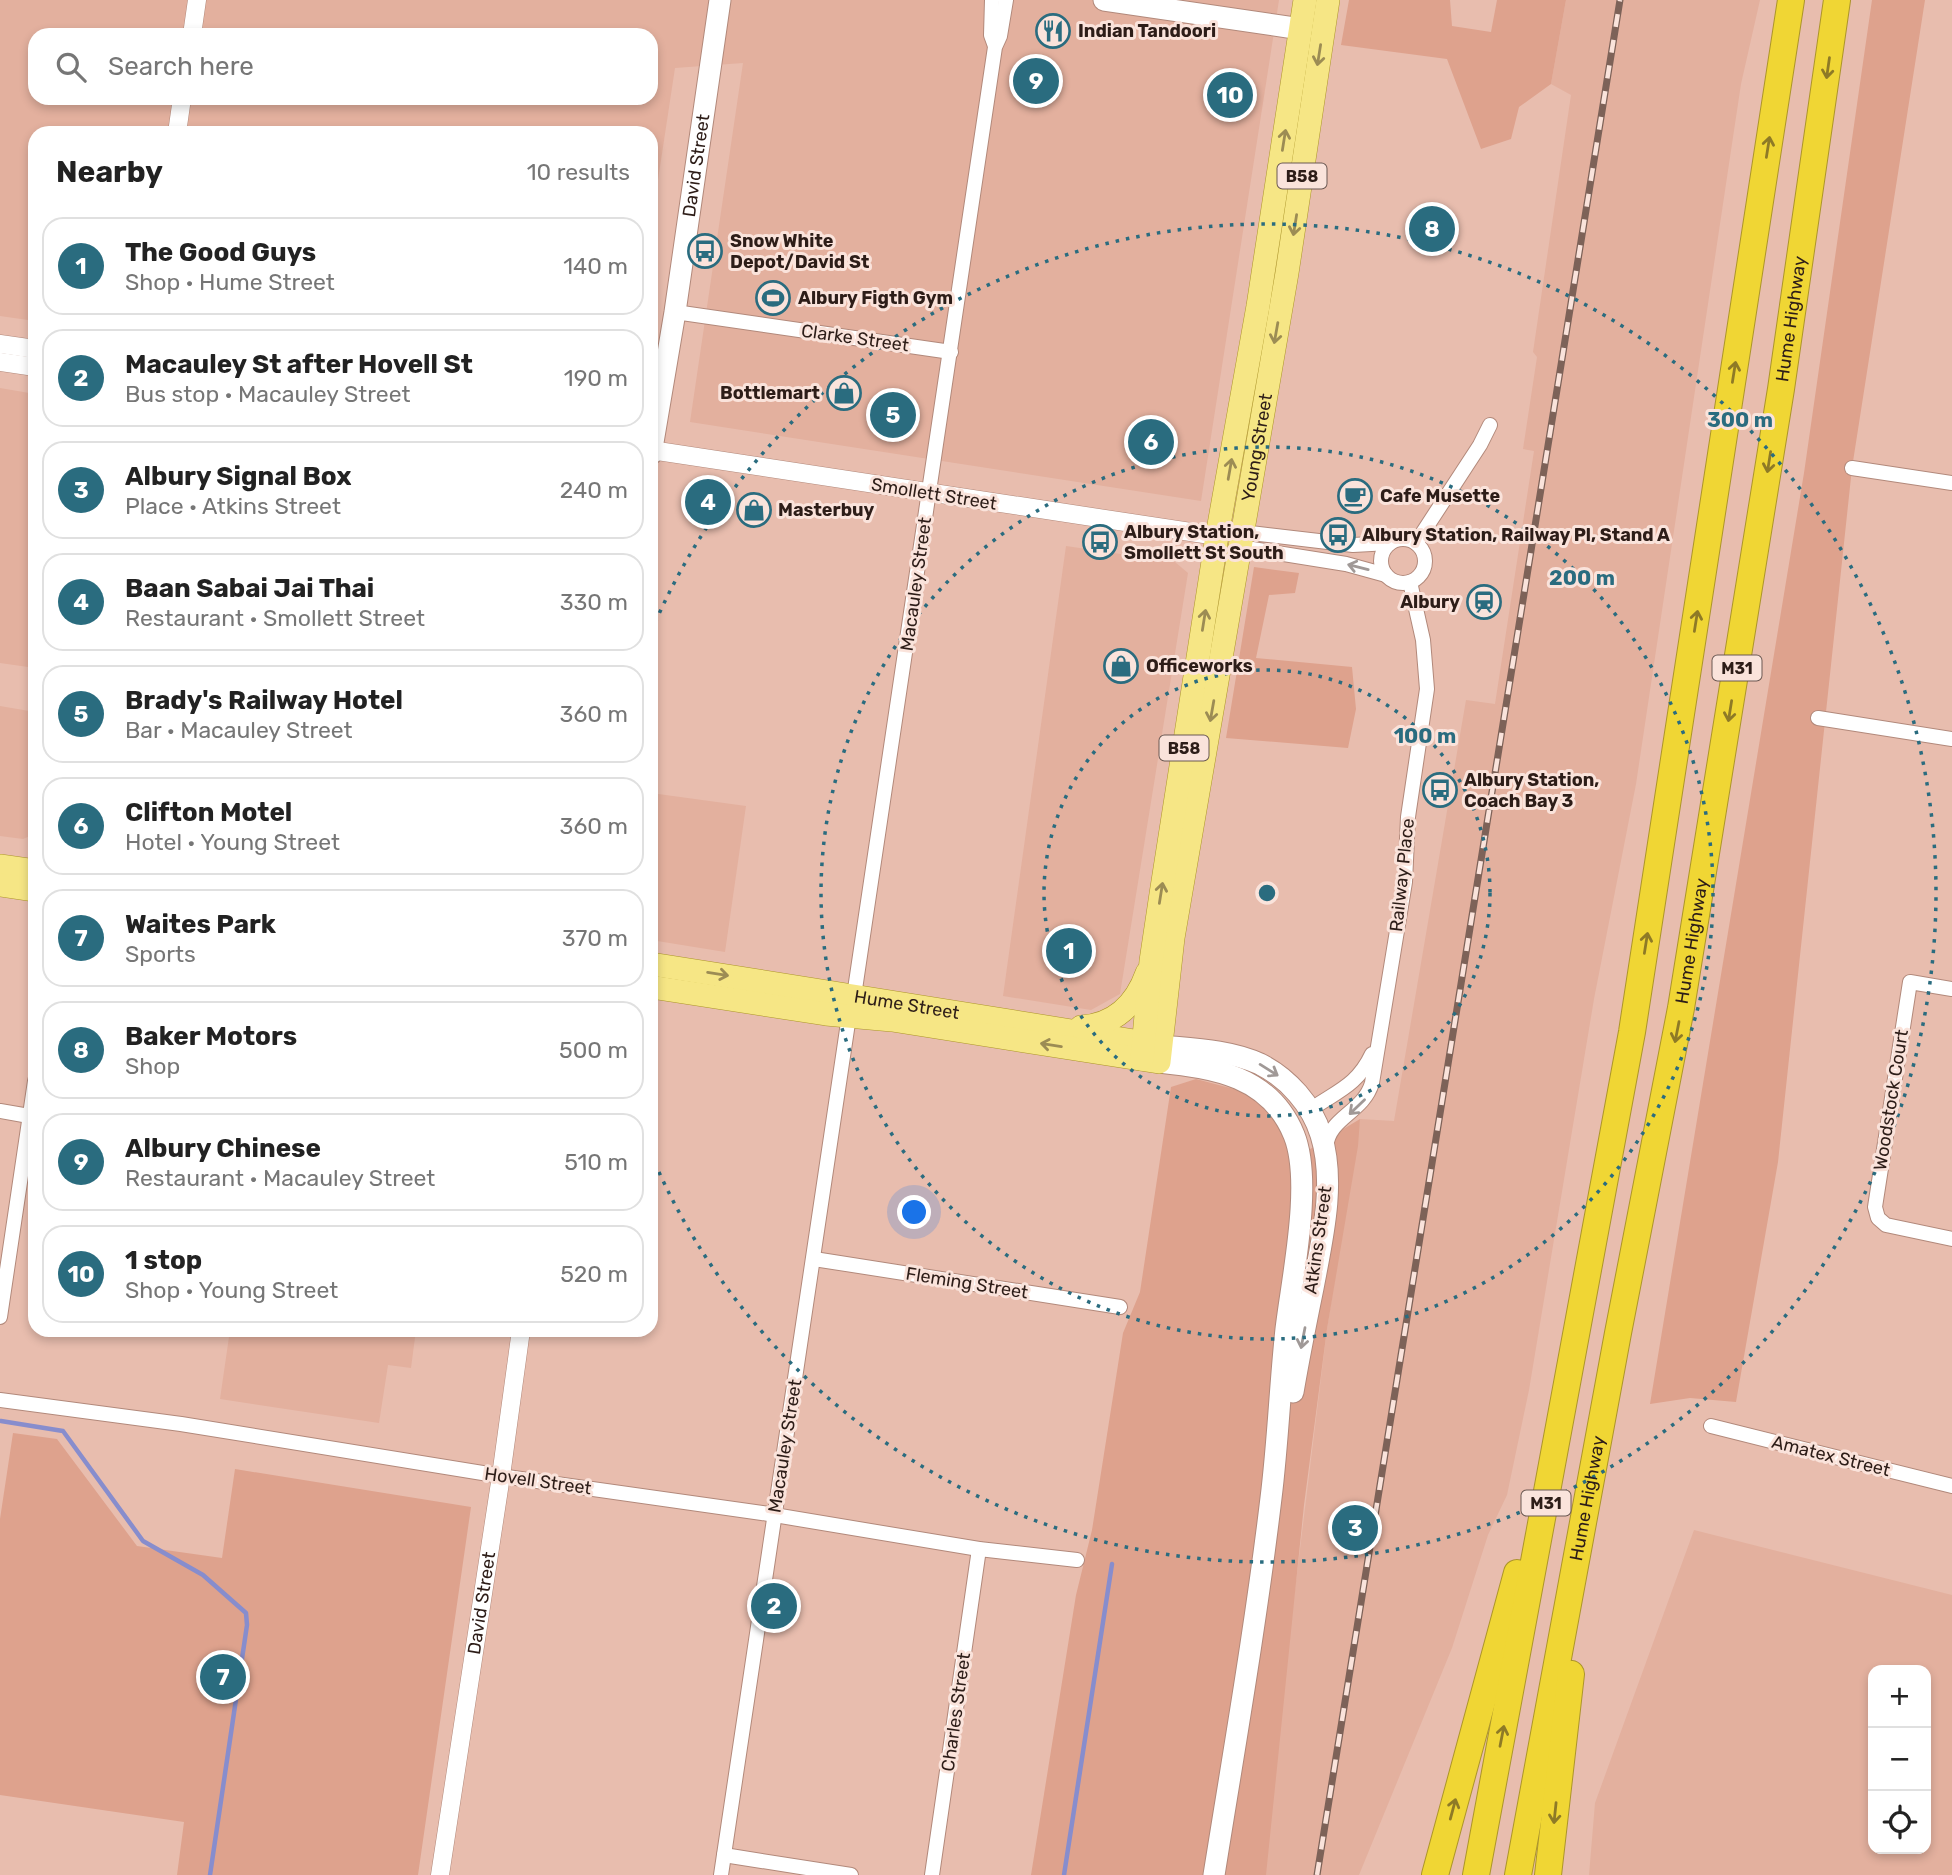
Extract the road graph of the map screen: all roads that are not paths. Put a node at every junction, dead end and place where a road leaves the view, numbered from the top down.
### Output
1 (197, 0) edge
2 (720, 0) edge
3 (992, 0) edge
4 (1006, 0) edge
5 (1104, 0) edge
6 (1180, 0) edge
7 (1328, 0) edge
8 (1791, 0) edge
9 (1837, 0) edge
10 (1149, 3) edge
11 (1308, 18) edge
12 (193, 28) edge
13 (995, 47) junction
14 (181, 105) edge
15 (178, 126) edge
16 (676, 312) junction
17 (0, 344) edge
18 (28, 348) edge
19 (951, 352) junction
20 (0, 362) edge
21 (28, 366) edge
22 (658, 413) edge
23 (1490, 425) dead end
24 (658, 453) edge
25 (1852, 468) dead end
26 (1952, 483) edge
27 (930, 494) junction
28 (1217, 536) junction
29 (1241, 540) junction
30 (1390, 543) junction
31 (1416, 543) junction
32 (1386, 575) junction
33 (1410, 582) junction
34 (1818, 718) dead end
35 (1952, 739) edge
36 (0, 866) edge
37 (28, 870) edge
38 (0, 885) edge
39 (28, 889) edge
40 (1151, 961) junction
41 (658, 965) edge
42 (658, 988) edge
43 (1952, 989) edge
44 (852, 1006) junction
45 (1050, 1027) junction
46 (1377, 1044) junction
47 (1152, 1052) junction
48 (1310, 1110) junction
49 (0, 1111) edge
50 (28, 1116) edge
51 (1614, 1131) junction
52 (28, 1163) edge
53 (1327, 1173) junction
54 (1952, 1239) edge
55 (814, 1259) junction
56 (1292, 1284) junction
57 (1120, 1307) dead end
58 (0, 1317) edge
59 (1618, 1333) junction
60 (520, 1337) edge
61 (0, 1400) edge
62 (1711, 1426) dead end
63 (501, 1476) junction
64 (1952, 1486) edge
65 (1271, 1497) junction
66 (775, 1515) junction
67 (979, 1549) junction
68 (1077, 1560) dead end
69 (724, 1856) junction
70 (440, 1875) edge
71 (721, 1875) edge
72 (851, 1875) edge
73 (932, 1875) edge
74 (1214, 1875) edge
75 (1435, 1875) edge
76 (1476, 1875) edge
77 (1518, 1875) edge
78 (1548, 1875) edge

1 - 12 street
2 - 16 main road, David Street
3 - 13 street, Macauley Street
4 - 13 street, Macauley Street
5 - 10 main road
6 - 11 main road
7 - 11 main road, Young Street / B58
51 -> 8 highway, M31
9 -> 59 highway, Hume Highway / M31
10 - 11 main road
28 -> 11 main road, Young Street / B58
11 -> 29 main road, Young Street / B58
13 - 19 street, Macauley Street
14 - 15 street
16 - 19 street, Clarke Street
16 - 22 main road, David Street
17 - 18 street
19 - 27 street, Macauley Street
20 - 21 street
23 - 31 street
24 - 27 street, Smollett Street
25 - 26 street
27 - 28 street, Smollett Street
27 - 44 street, Macauley Street
28 - 29 main road
40 -> 28 main road, Young Street / B58
29 - 30 street
32 -> 29 street
29 -> 47 main road, Young Street / B58
30 - 31 street
30 - 32 street
31 - 33 street
32 - 33 street
33 - 46 street, Railway Place
34 - 35 street
36 - 37 main road
38 - 39 main road
40 - 45 main road, B58
40 - 47 main road, Young Street / B58
41 -> 44 main road, Hume Street / B58
42 - 44 main road, Hume Street / B58
43 - 54 street, Woodstock Court
44 - 45 main road, Hume Street / B58
47 -> 44 main road, Hume Street / B58
44 - 55 street, Macauley Street
45 - 47 main road, Hume Street / B58
46 - 48 street, Railway Place
46 -> 53 street, Railway Place
47 -> 48 main road, Atkins Street
47 - 56 main road, Atkins Street
48 - 53 main road, Atkins Street
48 - 56 main road
49 - 50 street
75 -> 51 highway
76 -> 51 highway, M31
52 - 58 street
53 -> 65 main road, Atkins Street
55 - 57 street, Fleming Street
55 - 66 street, Macauley Street
56 - 65 main road, Atkins Street
59 - 77 highway, Hume Highway / M31
59 -> 78 highway
60 - 63 street, David Street
61 - 63 street, Hovell Street
62 - 64 street, Amatex Street
63 - 66 street, Hovell Street
63 - 70 street, David Street
65 - 74 main road, Atkins Street
66 - 67 street, Hovell Street
66 - 69 street, Macauley Street
67 - 68 street, Hovell Street
67 - 73 street, Charles Street
69 - 71 street, Macauley Street
69 - 72 street

